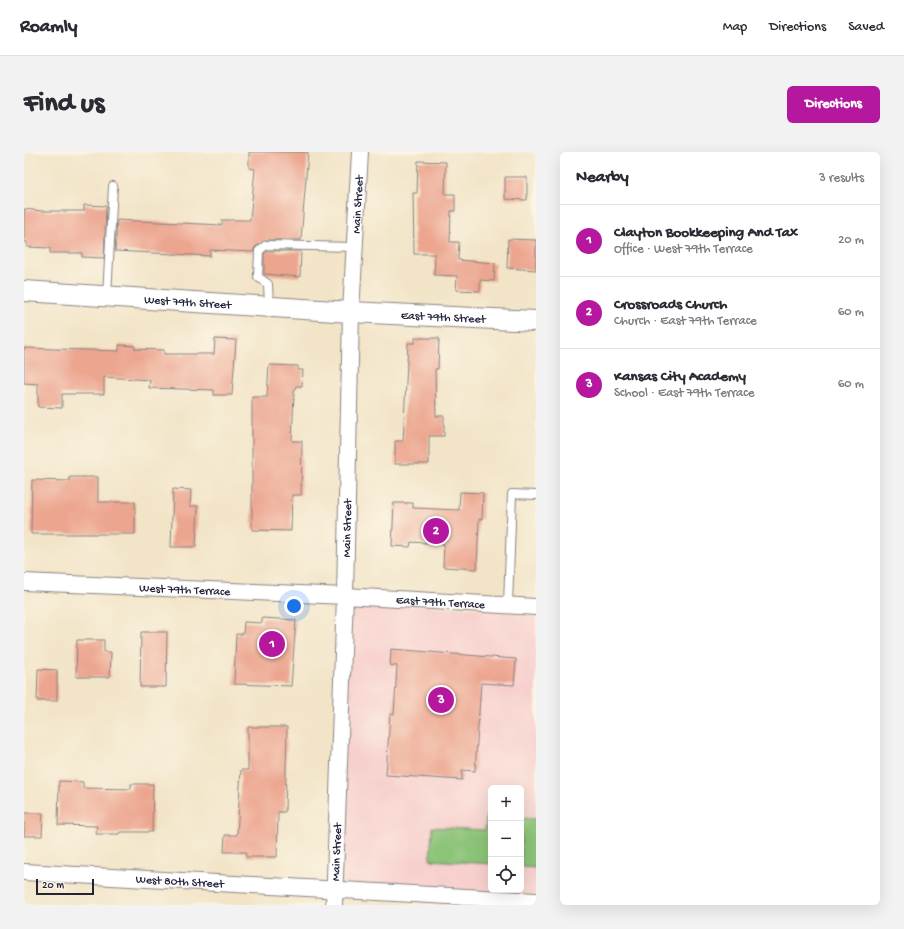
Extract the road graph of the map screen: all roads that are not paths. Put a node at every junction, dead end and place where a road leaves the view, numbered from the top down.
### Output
1 (360, 152) edge
2 (113, 186) dead end
3 (354, 247) junction
4 (24, 291) edge
5 (107, 297) junction
6 (269, 307) junction
7 (351, 312) junction
8 (536, 321) edge
9 (536, 495) edge
10 (24, 582) edge
11 (345, 596) junction
12 (508, 605) junction
13 (536, 607) edge
14 (24, 872) edge
15 (334, 898) edge
16 (536, 901) edge

1 - 3 street, Main Street
2 - 5 lane
3 - 6 lane
3 - 7 street, Main Street
4 - 5 street, West 79th Street
5 - 6 street, West 79th Street
6 - 7 street, West 79th Street
7 - 8 street, East 79th Street
7 - 11 street, Main Street
9 - 12 lane
10 - 11 street, West 79th Terrace
11 - 12 street, East 79th Terrace
11 - 15 street, Main Street
12 - 13 street, East 79th Terrace
14 - 15 street, West 80th Street
15 - 16 street, West 80th Street

